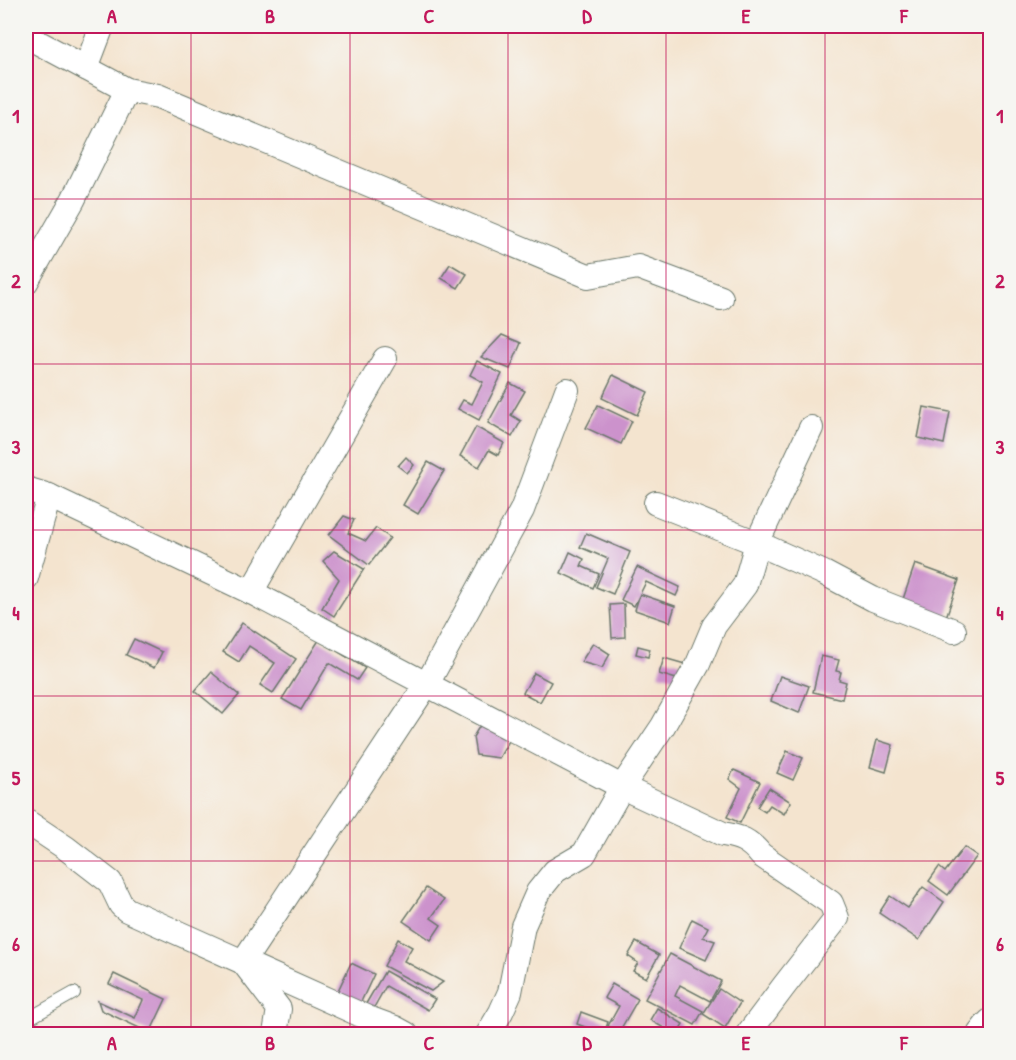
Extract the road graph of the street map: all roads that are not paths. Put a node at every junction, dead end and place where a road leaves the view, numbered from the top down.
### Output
1 (102, 26) edge
2 (26, 36) edge
3 (86, 68) junction
4 (127, 90) junction
5 (26, 282) edge
6 (721, 298) dead end
7 (385, 359) dead end
8 (567, 390) dead end
9 (811, 428) dead end
10 (26, 489) edge
11 (49, 496) junction
12 (656, 503) dead end
13 (757, 543) junction
14 (26, 578) edge
15 (251, 592) junction
16 (954, 631) dead end
17 (427, 684) junction
18 (622, 787) junction
19 (27, 822) dead end
20 (243, 962) junction
21 (74, 993) dead end
22 (26, 1020) edge
23 (990, 1021) edge
24 (275, 1035) edge
25 (406, 1035) edge
26 (488, 1035) edge
27 (748, 1035) edge
28 (979, 1035) edge

1 - 3 street
2 - 3 street
3 - 4 street
4 - 5 street
4 - 6 street
7 - 15 street
8 - 17 street
9 - 13 street
10 - 11 street
11 - 14 street
11 - 15 street
12 - 13 street
13 - 16 street
13 - 18 street
15 - 17 street
17 - 18 street
17 - 20 street
18 - 26 street
18 - 27 street
19 - 20 street
20 - 24 street
20 - 25 street
21 - 22 lane
23 - 28 street

